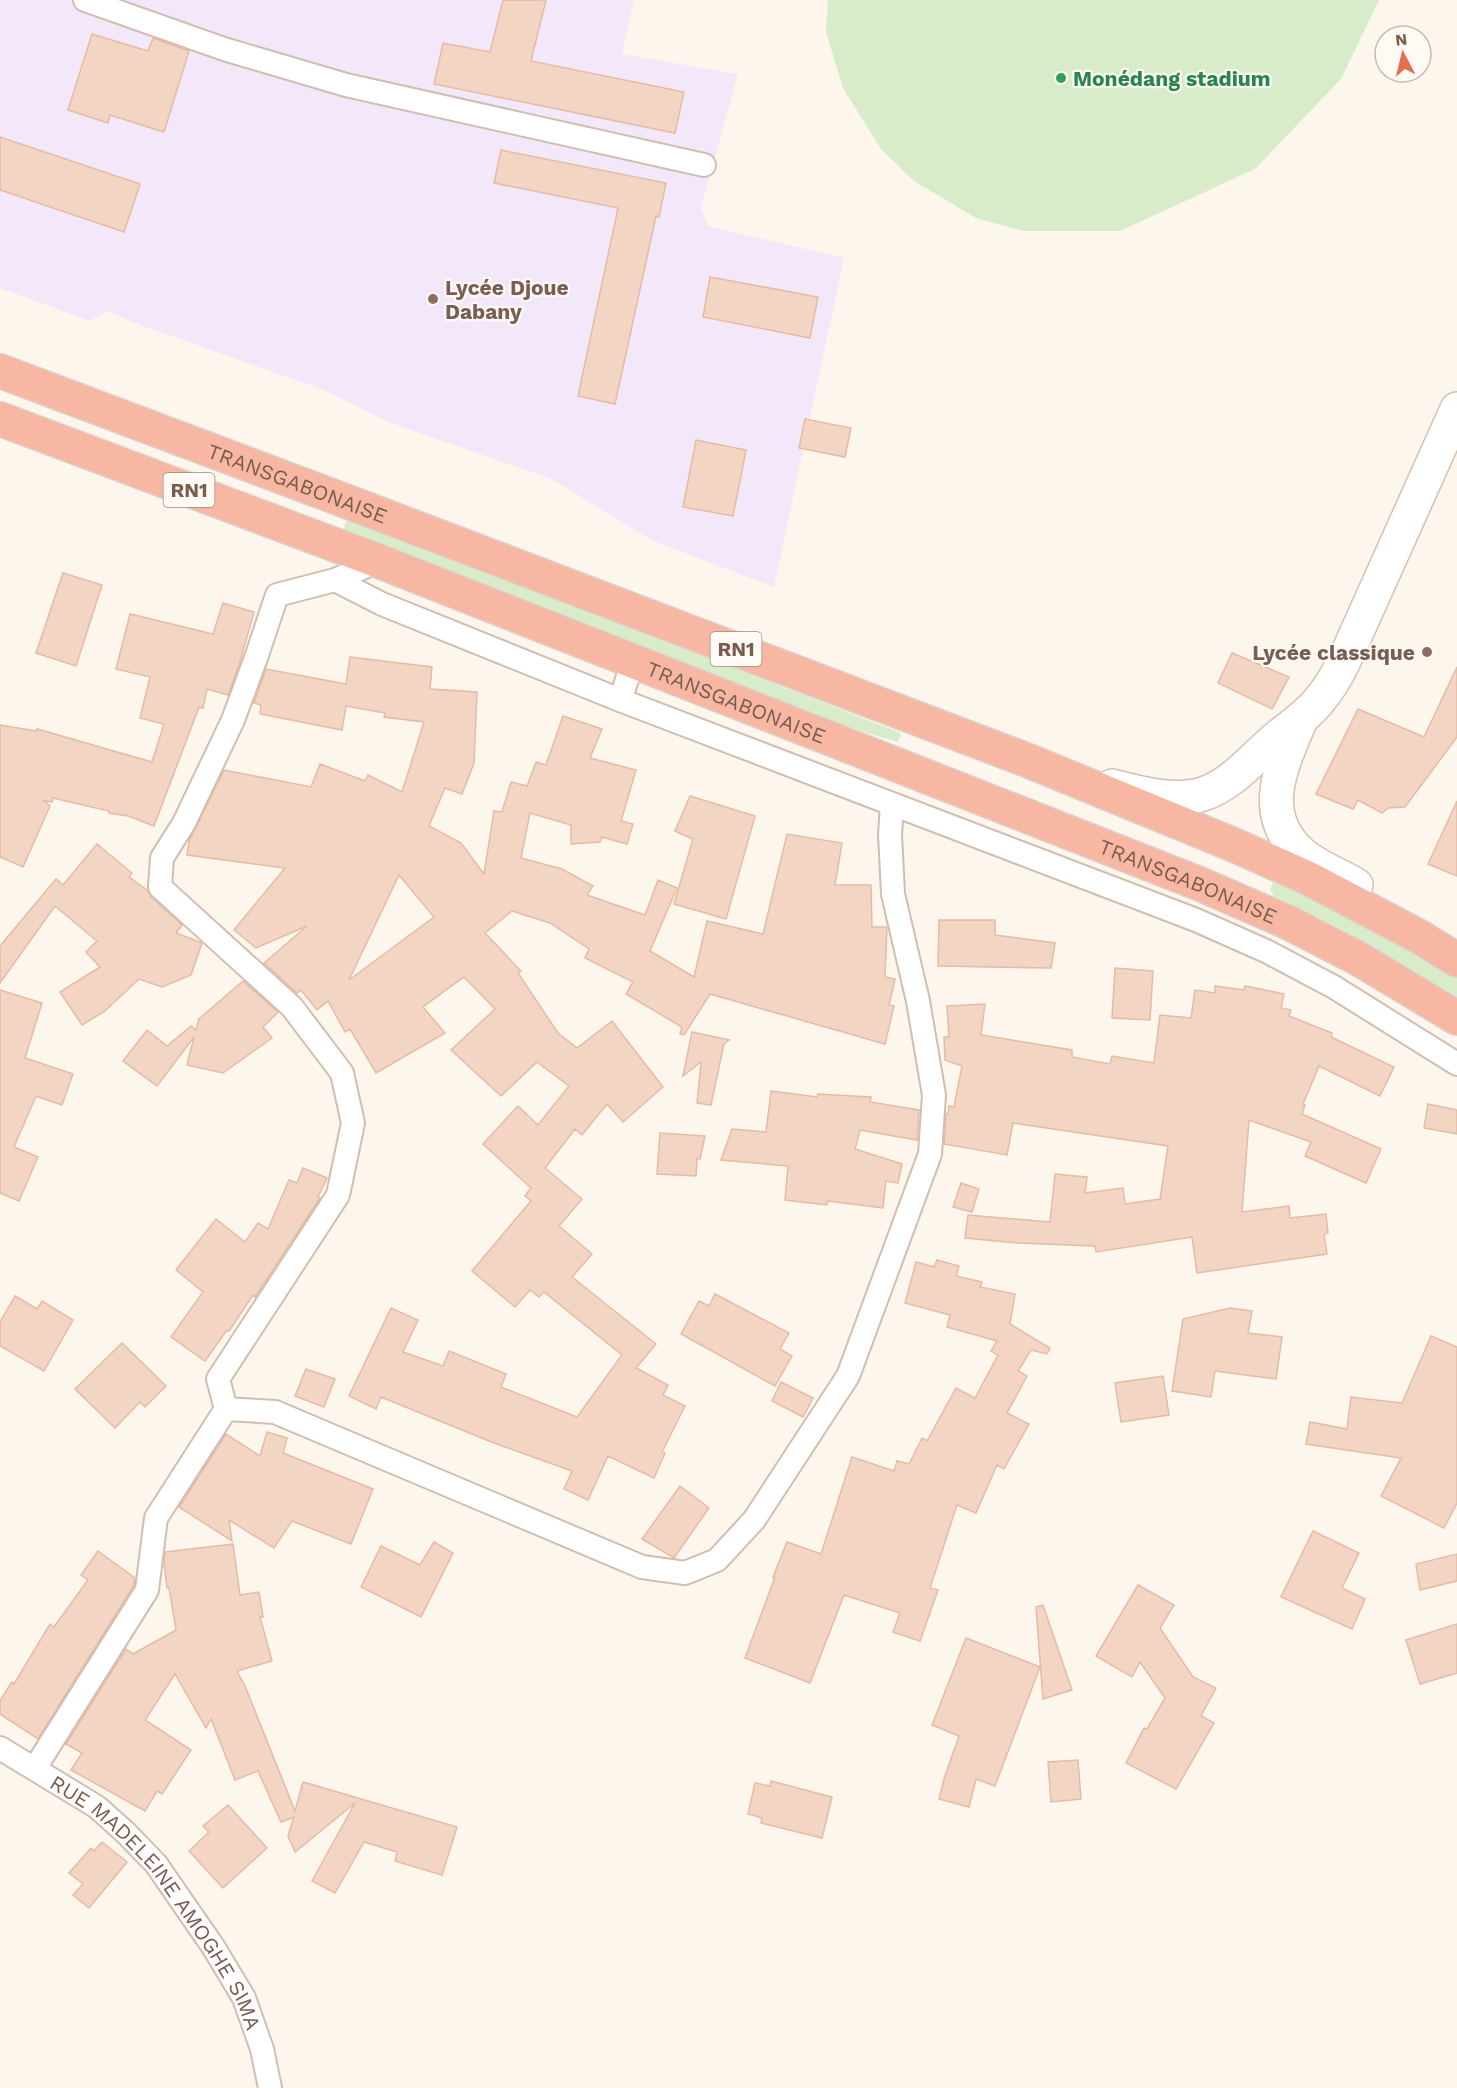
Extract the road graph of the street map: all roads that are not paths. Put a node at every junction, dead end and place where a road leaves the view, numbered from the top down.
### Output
1 (85, 0) edge
2 (704, 165) dead end
3 (0, 371) edge
4 (1457, 409) edge
5 (0, 418) edge
6 (378, 561) junction
7 (335, 580) junction
8 (633, 662) junction
9 (620, 700) junction
10 (1300, 721) junction
11 (1029, 761) junction
12 (892, 806) junction
13 (1420, 937) junction
14 (1457, 960) edge
15 (1457, 1018) edge
16 (1457, 1065) edge
17 (226, 1409) junction
18 (0, 1748) edge
19 (35, 1768) junction
20 (270, 2088) edge

1 - 2 street
3 - 11 highway, TRANSGABONAISE / RN1
4 - 10 street
5 - 6 highway, TRANSGABONAISE / RN1
6 - 7 street
6 - 8 highway, TRANSGABONAISE / RN1
7 - 9 street
7 - 17 street
8 - 9 street
8 - 15 highway, TRANSGABONAISE / RN1
9 - 12 street
10 - 11 street
10 - 13 street
11 - 13 highway, TRANSGABONAISE / RN1
12 - 16 street
12 - 17 street
13 - 14 highway, TRANSGABONAISE / RN1
17 - 19 street
18 - 19 street, RUE MADELEINE AMOGHE SIMA
19 - 20 street, RUE MADELEINE AMOGHE SIMA

